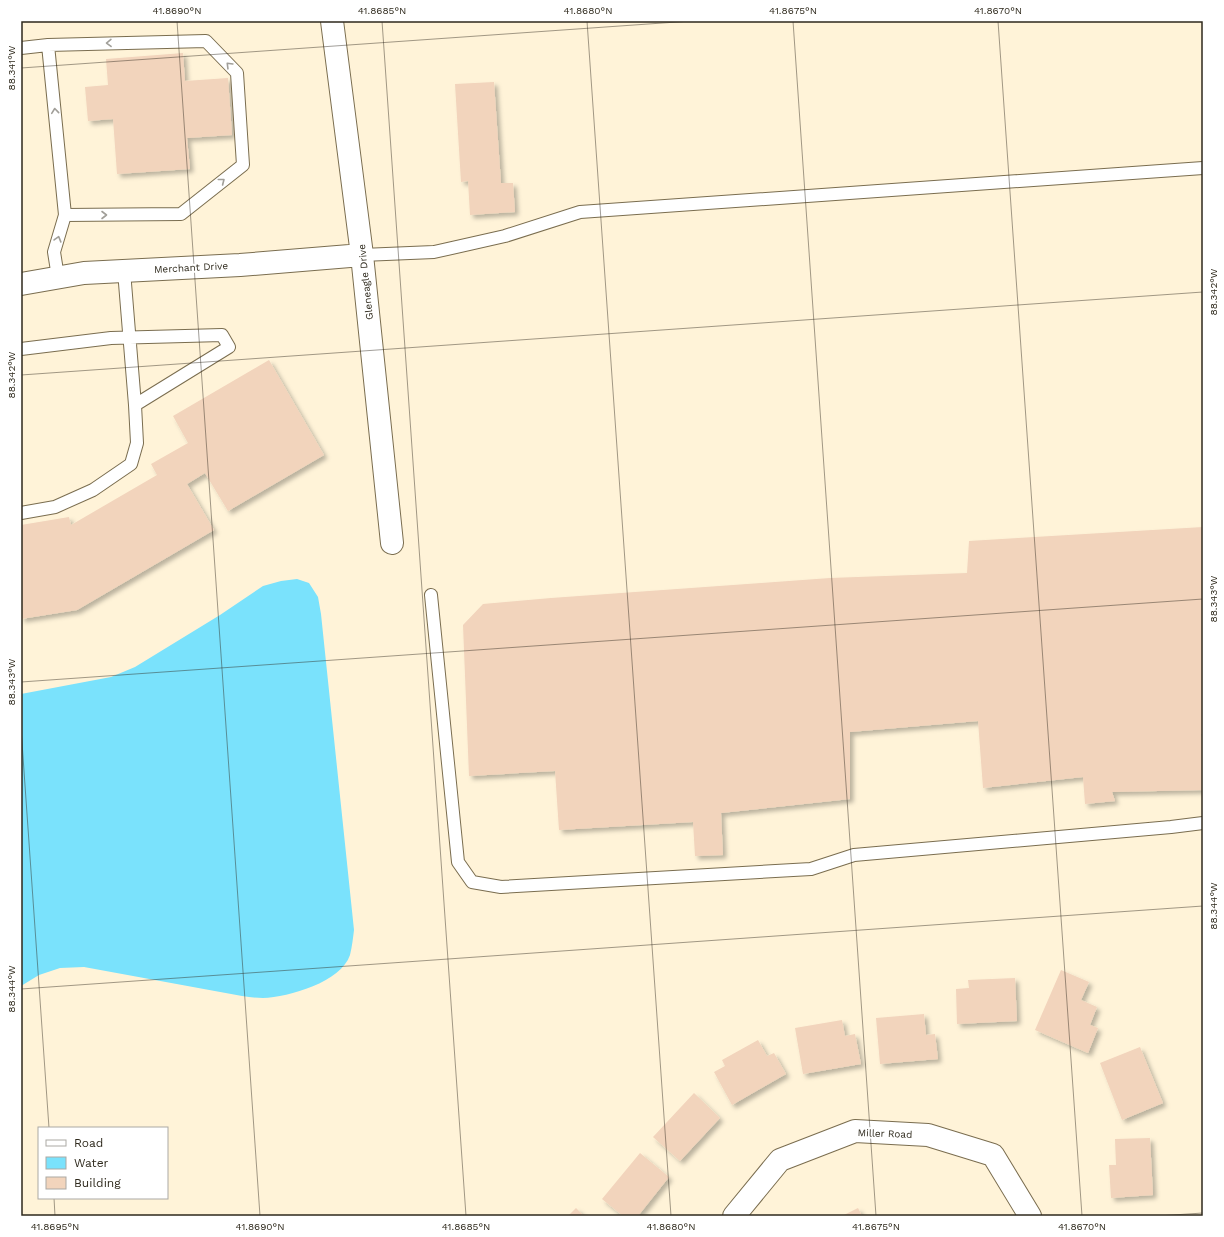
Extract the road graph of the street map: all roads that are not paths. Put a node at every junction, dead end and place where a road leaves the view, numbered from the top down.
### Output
1 (332, 21) edge
2 (48, 45) junction
3 (21, 48) edge
4 (1203, 168) edge
5 (65, 215) junction
6 (362, 255) junction
7 (124, 271) junction
8 (58, 277) junction
9 (21, 284) edge
10 (129, 338) junction
11 (21, 349) edge
12 (135, 405) junction
13 (21, 513) edge
14 (392, 543) dead end
15 (431, 595) dead end
16 (1203, 823) edge
17 (734, 1216) edge
18 (1030, 1216) edge

1 - 6 street, Gleneagle Drive
2 - 3 lane
5 -> 2 lane
5 -> 2 lane
4 - 6 lane
8 -> 5 lane
6 - 7 street, Merchant Drive
6 - 14 street, Gleneagle Drive
7 - 8 street, Merchant Drive
7 - 10 lane
8 - 9 street, Merchant Drive
10 - 11 lane
10 - 12 lane
10 - 12 lane
12 - 13 lane
15 - 16 lane
17 - 18 street, Miller Road

